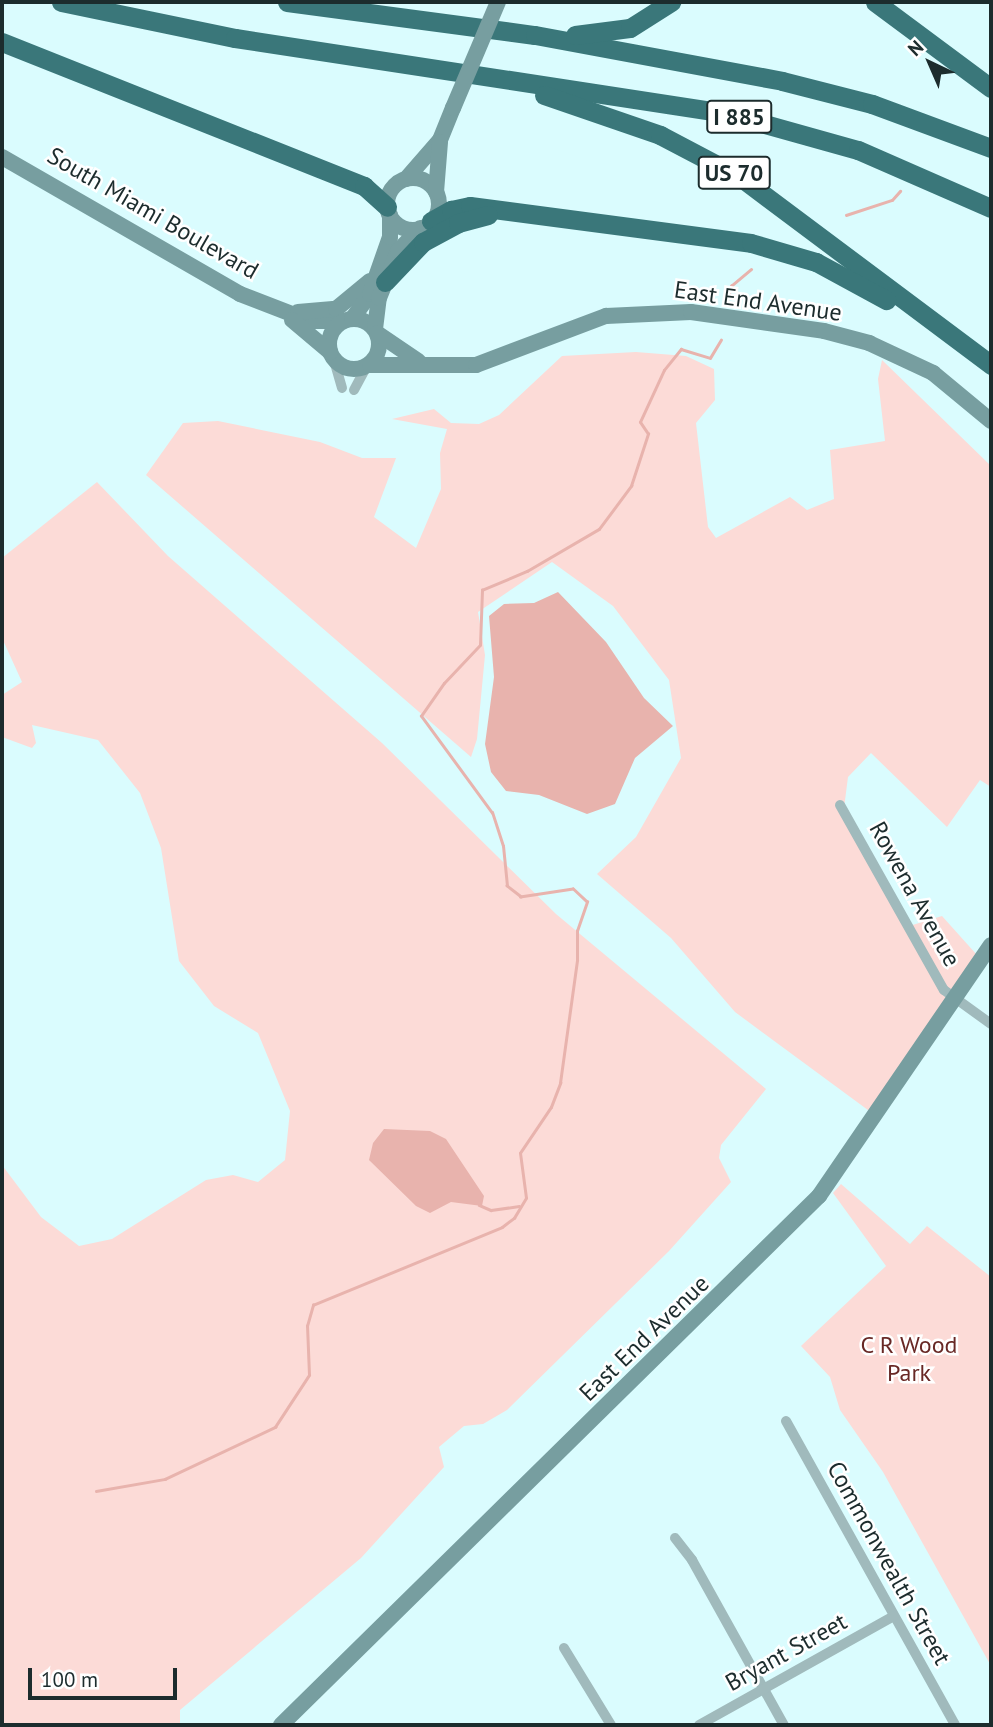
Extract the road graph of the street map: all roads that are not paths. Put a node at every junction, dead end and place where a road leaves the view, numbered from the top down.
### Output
1 (61, 2) edge
2 (287, 2) edge
3 (498, 2) edge
4 (671, 2) edge
5 (875, 2) edge
6 (535, 35) junction
7 (2, 42) edge
8 (474, 75) junction
9 (991, 88) edge
10 (440, 140) junction
11 (991, 150) edge
12 (2, 157) edge
13 (406, 179) junction
14 (436, 192) junction
15 (991, 208) edge
16 (389, 211) junction
17 (499, 213) junction
18 (426, 225) junction
19 (381, 278) junction
20 (280, 311) junction
21 (347, 320) junction
22 (376, 331) junction
23 (956, 342) junction
24 (332, 356) junction
25 (421, 362) junction
26 (991, 365) edge
27 (368, 366) junction
28 (342, 388) dead end
29 (354, 390) dead end
30 (991, 421) edge
31 (841, 805) dead end
32 (991, 945) edge
33 (954, 1000) junction
34 (991, 1024) edge
35 (786, 1421) dead end
36 (675, 1538) dead end
37 (894, 1616) junction
38 (564, 1648) dead end
39 (764, 1688) junction
40 (281, 1725) edge
41 (611, 1725) edge
42 (699, 1725) edge
43 (784, 1725) edge
44 (955, 1725) edge

1 - 8 highway, I 885
2 - 6 highway, I 885
3 - 10 street, bridge
4 - 6 highway
5 - 9 highway
6 - 11 highway, I 885
7 - 16 highway
8 - 15 highway, I 885
8 - 23 highway, US 70
10 - 13 street
10 - 14 street
12 - 20 street, South Miami Boulevard
13 - 14 street
13 - 16 street
14 - 18 street
16 - 18 street
16 - 19 street
17 - 18 highway
17 - 19 highway
17 - 23 highway
18 - 19 street
19 - 20 street
19 - 21 street
19 - 22 street
20 - 21 street, South Miami Boulevard
20 - 24 street, South Miami Boulevard
21 - 22 street
21 - 24 street
22 - 25 street
22 - 27 street
23 - 26 highway, US 70
24 - 27 street
24 - 28 street
25 - 27 street, East End Avenue
25 - 30 street, East End Avenue
27 - 29 street
31 - 33 street, Rowena Avenue
32 - 33 street, East End Avenue
33 - 34 street, Rowena Avenue
33 - 40 street, East End Avenue
35 - 37 street, Commonwealth Street
36 - 39 street
37 - 39 street, Bryant Street
37 - 44 street, Commonwealth Street
38 - 41 street
39 - 42 street, Bryant Street
39 - 43 street

